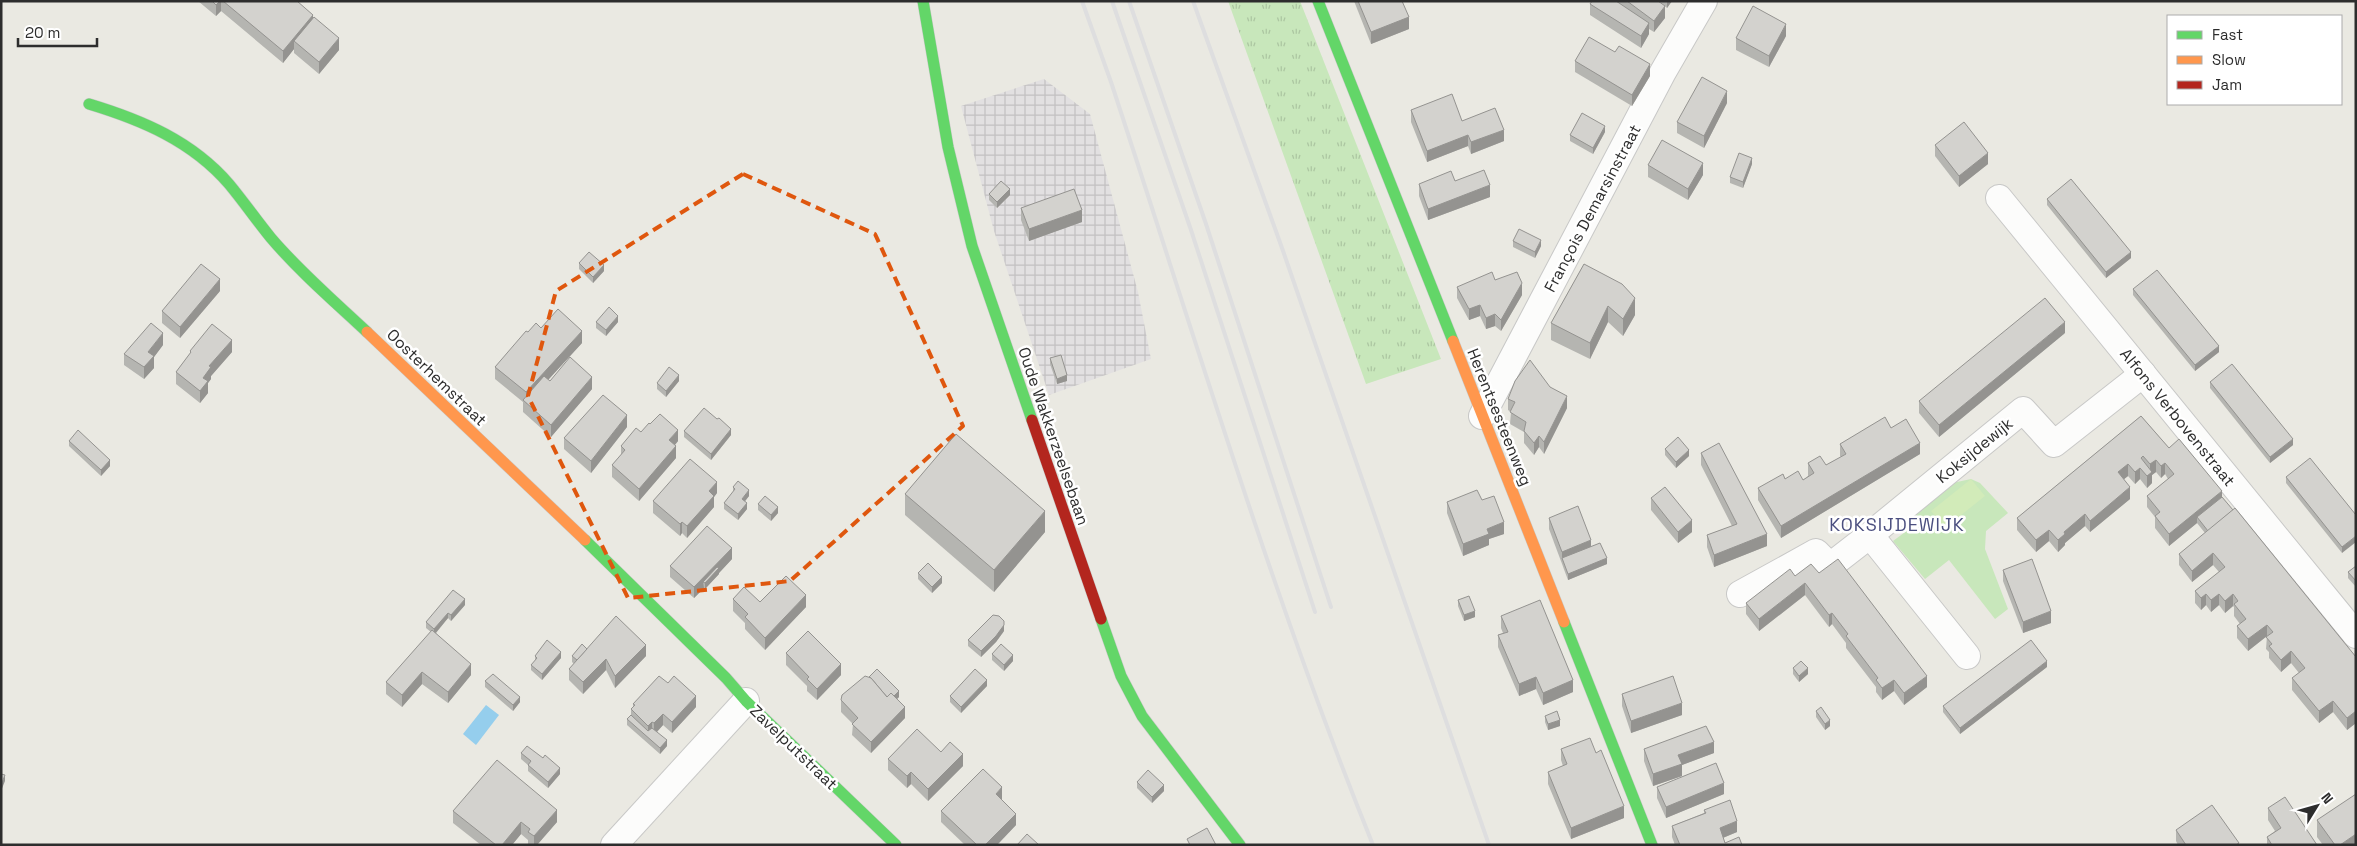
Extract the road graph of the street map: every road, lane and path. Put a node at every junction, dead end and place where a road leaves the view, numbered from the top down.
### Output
1 (923, 1) edge
2 (1318, 1) edge
3 (1704, 1) edge
4 (89, 104) dead end
5 (1999, 198) dead end
6 (2143, 374) junction
7 (1482, 416) junction
8 (1870, 535) junction
9 (1740, 594) dead end
10 (2356, 635) edge
11 (1966, 656) dead end
12 (746, 701) junction
13 (614, 845) edge
14 (896, 845) edge
15 (1240, 845) edge
16 (1652, 845) edge

1 - 15 street, Oude Wakkerzeelsebaan
2 - 7 street, Herentsesteenweg
3 - 7 street, François Demarsinstraat
4 - 12 street, Oosterhemstraat
5 - 6 street, Alfons Verbovenstraat
6 - 8 street, Koksijdewijk
6 - 10 street, Alfons Verbovenstraat
7 - 16 street, Herentsesteenweg
8 - 9 street, Koksijdewijk
8 - 11 street
12 - 13 street, Zavelputstraat
12 - 14 street, Zavelputstraat

